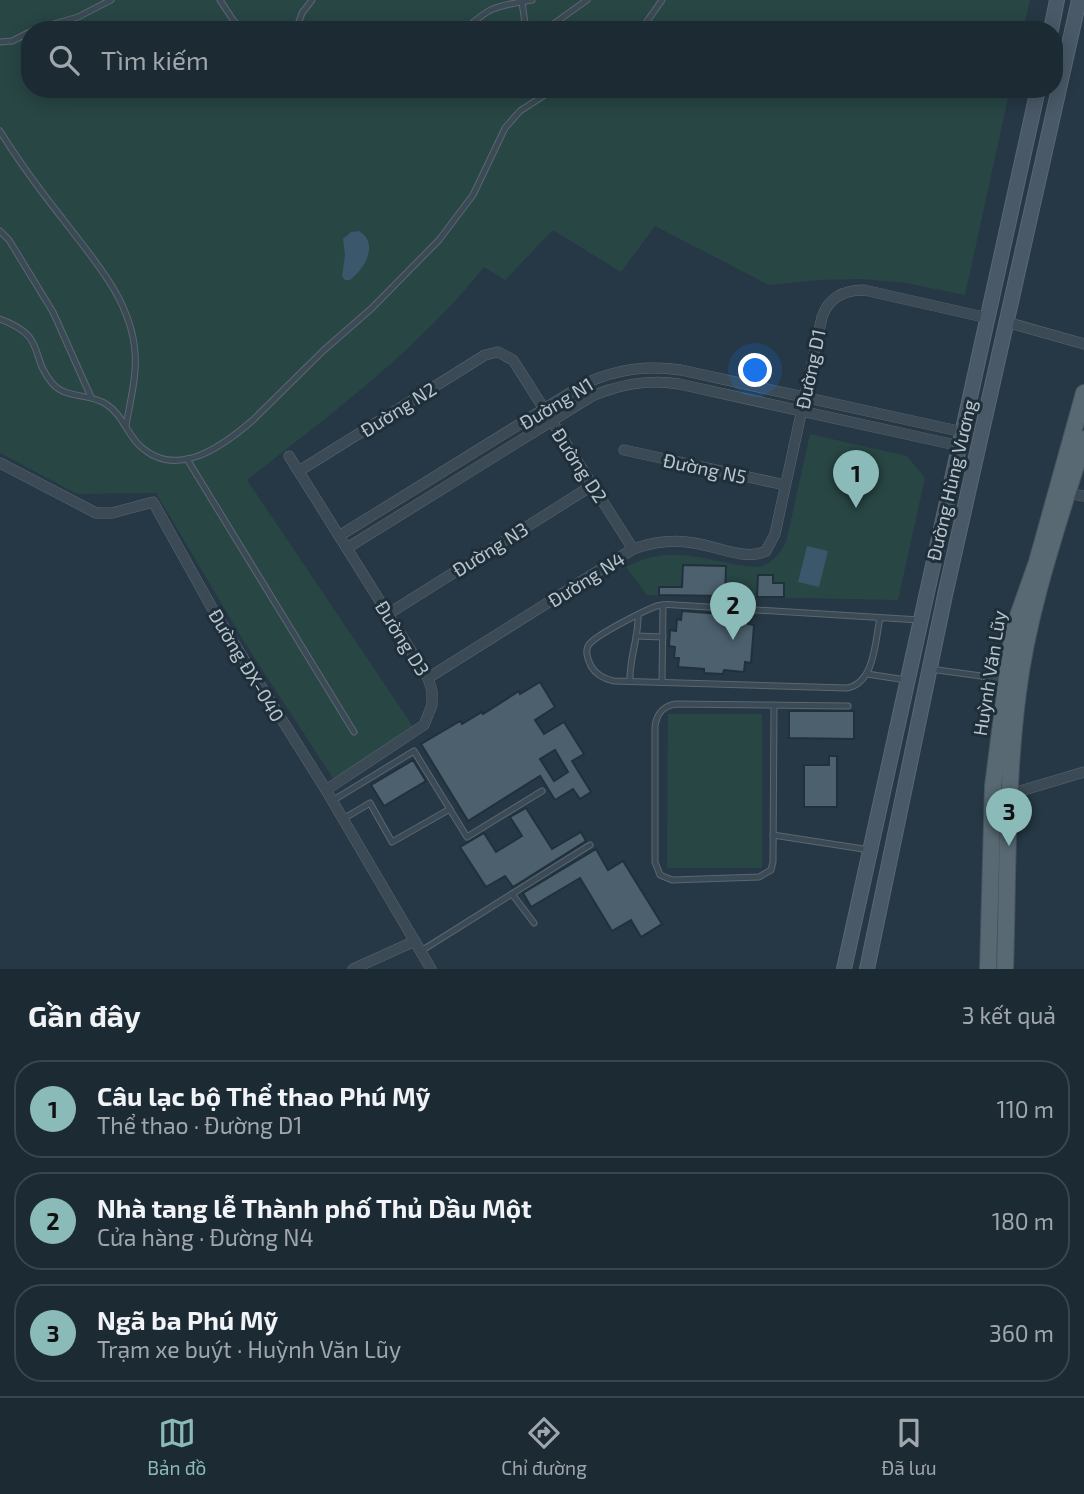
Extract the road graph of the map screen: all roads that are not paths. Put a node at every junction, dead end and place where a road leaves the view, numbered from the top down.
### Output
1 (111, 0) edge
2 (220, 0) edge
3 (312, 0) edge
4 (532, 0) edge
5 (587, 0) edge
6 (662, 0) edge
7 (1057, 0) edge
8 (1079, 0) edge
9 (522, 2) junction
10 (65, 21) edge
11 (234, 21) edge
12 (299, 21) edge
13 (474, 21) edge
14 (525, 21) edge
15 (558, 21) edge
16 (647, 21) edge
17 (1053, 21) edge
18 (21, 36) edge
19 (0, 42) edge
20 (1063, 71) edge
21 (536, 98) edge
22 (1036, 98) edge
23 (1057, 98) edge
24 (0, 131) edge
25 (0, 230) edge
26 (988, 318) junction
27 (0, 319) edge
28 (1006, 322) junction
29 (1084, 344) edge
30 (498, 352) joint
31 (1084, 393) edge
32 (91, 397) junction
33 (804, 397) junction
34 (544, 409) junction
35 (802, 411) junction
36 (552, 421) junction
37 (126, 425) junction
38 (962, 439) junction
39 (1084, 439) edge
40 (624, 450) dead end
41 (289, 456) dead end
42 (187, 459) junction
43 (0, 463) edge
44 (299, 471) junction
45 (593, 485) junction
46 (785, 485) junction
47 (1076, 494) edge
48 (340, 536) junction
49 (347, 548) junction
50 (634, 549) junction
51 (762, 554) joint
52 (663, 605) junction
53 (388, 614) junction
54 (638, 615) junction
55 (880, 618) junction
56 (920, 621) junction
57 (636, 636) junction
58 (663, 636) junction
59 (867, 674) junction
60 (929, 676) junction
61 (428, 678) junction
62 (907, 680) junction
63 (1007, 680) junction
64 (630, 681) junction
65 (662, 682) junction
66 (774, 705) junction
67 (848, 706) dead end
68 (354, 732) dead end
69 (1084, 772) edge
70 (326, 790) junction
71 (542, 791) dead end
72 (1000, 796) junction
73 (332, 801) junction
74 (450, 809) junction
75 (343, 819) junction
76 (773, 835) junction
77 (590, 845) dead end
78 (870, 850) junction
79 (513, 894) junction
80 (534, 923) dead end
81 (418, 946) junction
82 (353, 969) edge
83 (431, 969) edge
84 (844, 969) edge
85 (867, 969) edge
86 (988, 969) edge
87 (1005, 969) edge

1 - 10 lane
2 - 11 lane
3 - 12 lane
4 - 9 lane
5 - 15 lane
6 - 16 lane
7 - 17 main road
8 - 20 main road, Đường Hùng Vương
9 - 13 lane
9 - 14 lane
18 - 19 lane
21 - 42 lane
22 - 26 main road, Đường Hùng Vương
23 - 28 main road, Đường Hùng Vương
24 - 37 lane
25 - 32 lane
26 - 28 main road
26 - 33 street, Đường D1
26 - 38 main road, Đường Hùng Vương
27 - 32 lane
28 - 29 street
28 - 60 main road, Đường Hùng Vương
30 - 34 street, Đường D2
30 - 44 street, Đường N2
31 - 63 main road, Huỳnh Văn Lũy
32 - 37 lane
33 - 34 street, Đường N1
33 - 35 street, Đường D1
33 - 38 street, Đường N1
34 - 36 street, Đường D2
34 - 48 street, Đường N1
35 - 36 street, Đường N1
35 - 38 street, Đường N1
35 - 46 street, Đường D1
36 - 45 street, Đường D2
36 - 49 street, Đường N1
37 - 42 lane
38 - 56 main road, Đường Hùng Vương
39 - 47 main road, Huỳnh Văn Lũy
40 - 46 street, Đường N5
41 - 44 street, Đường D3
42 - 68 lane
43 - 70 street, Đường ĐX-040
44 - 48 street, Đường D3
45 - 50 street, Đường D2
45 - 53 street, Đường N3
46 - 51 street, Đường D1
47 - 72 main road, Huỳnh Văn Lũy
48 - 49 street, Đường D3
49 - 53 street, Đường D3
50 - 51 street, Đường N4
50 - 61 street, Đường N4
52 - 54 lane
52 - 55 lane
52 - 58 lane
53 - 61 street, Đường D3
54 - 57 lane
54 - 64 lane
55 - 56 lane
55 - 59 lane
56 - 62 main road, Đường Hùng Vương
57 - 58 lane
57 - 64 lane
58 - 65 lane
59 - 62 lane
59 - 65 lane
60 - 62 main road
60 - 63 lane
60 - 85 main road, Đường Hùng Vương
61 - 70 street, Đường D3
62 - 78 main road, Đường Hùng Vương
63 - 72 main road, Huỳnh Văn Lũy
64 - 65 lane
66 - 67 lane
66 - 76 lane
66 - 76 lane
69 - 72 street
70 - 73 street, Đường ĐX-040
71 - 74 lane
72 - 86 main road, Huỳnh Văn Lũy
72 - 87 main road, Huỳnh Văn Lũy
73 - 74 lane
73 - 75 street, Đường ĐX-040
74 - 75 lane
75 - 81 street, Đường ĐX-040
76 - 78 lane
77 - 79 lane
78 - 84 main road, Đường Hùng Vương
79 - 80 lane
79 - 81 lane
81 - 82 street
81 - 83 street, Đường ĐX-040

